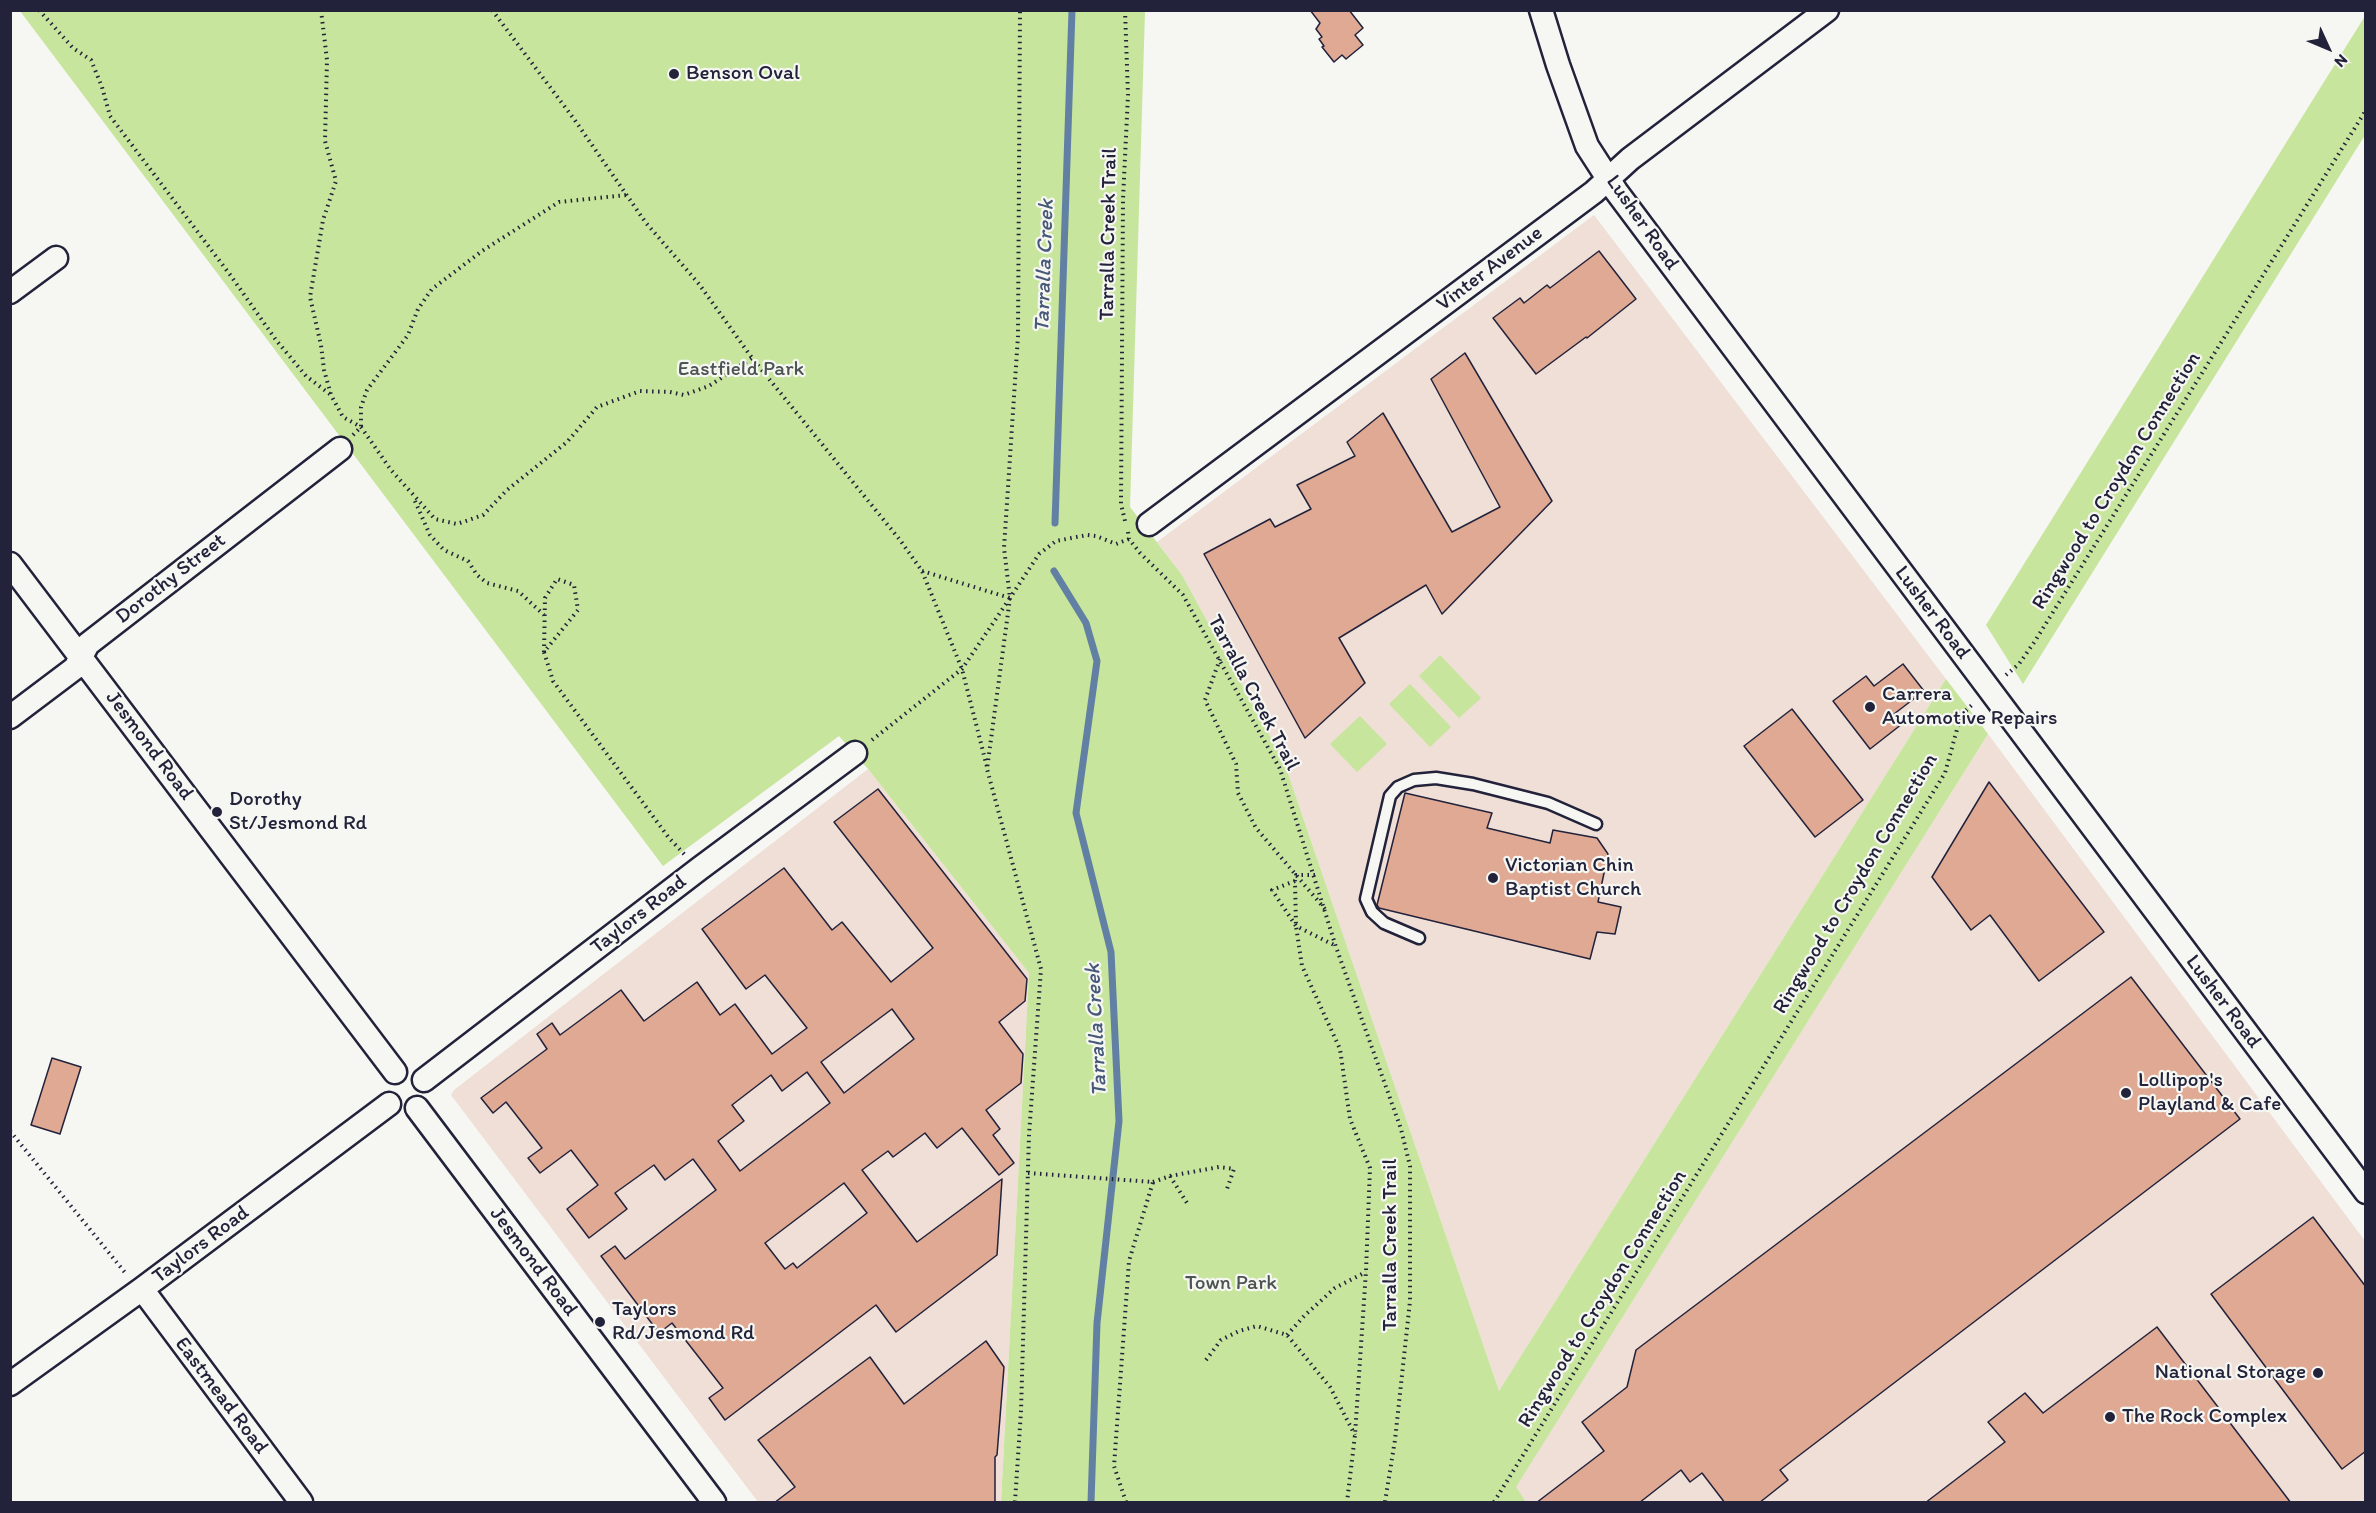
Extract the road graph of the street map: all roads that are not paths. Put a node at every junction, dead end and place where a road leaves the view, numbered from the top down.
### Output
1 (1540, 10) edge
2 (1827, 10) edge
3 (1609, 178) junction
4 (56, 258) dead end
5 (10, 292) edge
6 (340, 449) road end
7 (1149, 524) dead end
8 (10, 564) edge
9 (81, 657) junction
10 (10, 717) edge
11 (855, 753) road end
12 (1596, 824) dead end
13 (1419, 938) dead end
14 (395, 1072) junction
15 (424, 1080) junction
16 (389, 1104) junction
17 (417, 1108) junction
18 (2366, 1192) edge
19 (142, 1290) junction
20 (10, 1384) edge
21 (301, 1503) edge
22 (714, 1503) edge

1 - 3 street, Lusher Road
2 - 3 street, Vinter Avenue
3 - 7 street, Vinter Avenue
3 - 18 street, Lusher Road
4 - 5 street
6 - 9 street, Dorothy Street
8 - 9 street, Jesmond Road
9 - 10 street, Dorothy Street
9 - 14 street, Jesmond Road
11 - 15 street, Taylors Road
12 - 13 lane
14 - 15 street
14 - 16 street
15 - 17 street
16 - 17 street
16 - 19 street, Taylors Road
17 - 22 street, Jesmond Road
19 - 20 street, Taylors Road
19 - 21 street, Eastmead Road

